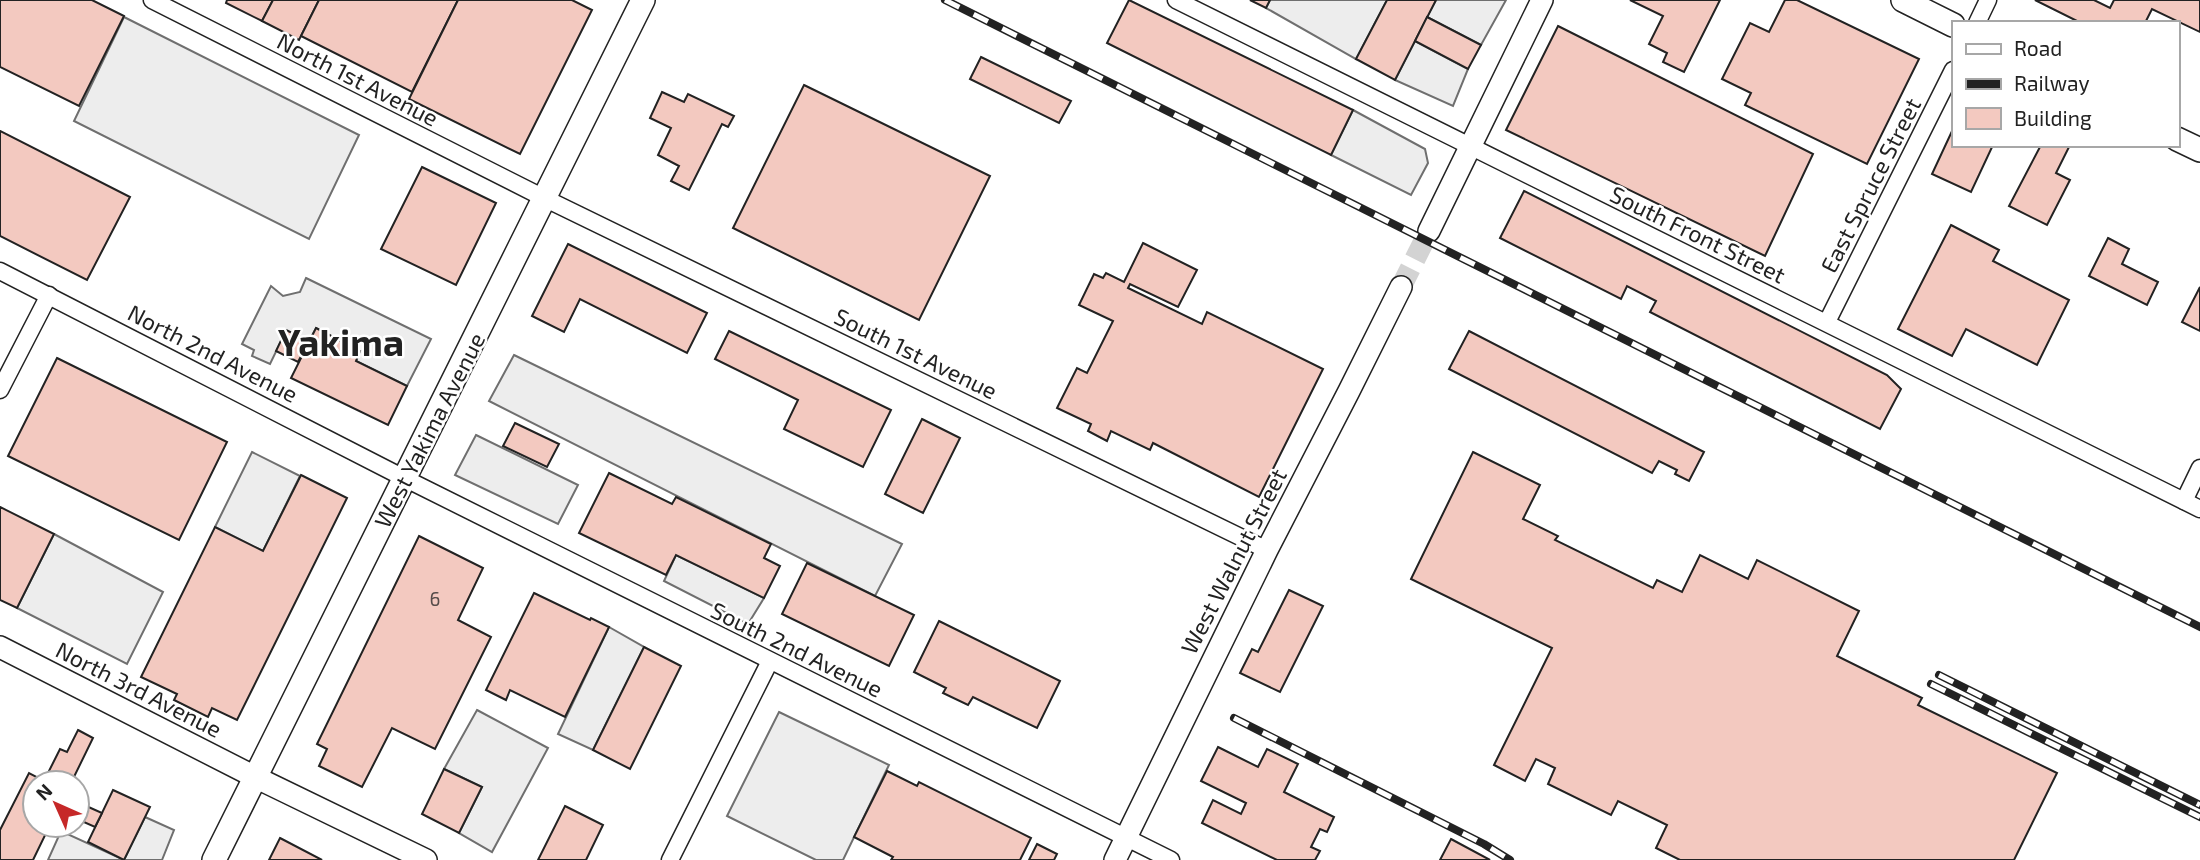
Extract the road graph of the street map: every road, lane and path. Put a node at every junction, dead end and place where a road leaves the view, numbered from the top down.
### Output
1 (152, 0) edge
2 (643, 0) edge
3 (1176, 0) edge
4 (1542, 0) edge
5 (1903, 0) edge
6 (1988, 0) edge
7 (1978, 21) edge
8 (1952, 24) edge
9 (1952, 72) edge
10 (2179, 140) edge
11 (1469, 148) junction
12 (2200, 150) edge
13 (544, 198) junction
14 (1429, 231) tunnel mouth
15 (0, 271) edge
16 (1401, 287) tunnel mouth
17 (49, 295) junction
18 (1827, 321) junction
19 (0, 390) edge
20 (2200, 468) edge
21 (404, 478) junction
22 (2184, 501) junction
23 (2200, 509) edge
24 (1267, 550) junction
25 (0, 647) edge
26 (770, 661) junction
27 (255, 777) junction
28 (1127, 838) junction
29 (214, 860) edge
30 (426, 860) edge
31 (670, 860) edge
32 (1115, 860) edge
33 (1171, 860) edge

1 - 13 street, North 1st Avenue
2 - 13 main road, West Yakima Avenue
3 - 11 street, South Front Street
4 - 11 street
5 - 8 main road
6 - 7 street
9 - 18 street, East Spruce Street
10 - 12 main road
11 - 14 street
11 - 18 street, South Front Street
13 - 21 main road, West Yakima Avenue
13 - 24 street, South 1st Avenue
15 - 17 street, North 2nd Avenue
16 - 24 street, West Walnut Street
17 - 19 street
17 - 21 street, North 2nd Avenue
18 - 22 street, South Front Street
20 - 22 street
21 - 26 street, South 2nd Avenue
21 - 27 main road, West Yakima Avenue
22 - 23 street, South Front Street
24 - 28 street, West Walnut Street
25 - 27 street, North 3rd Avenue
26 - 28 street, South 2nd Avenue
26 - 31 street
27 - 29 main road, West Yakima Avenue
27 - 30 street, North 3rd Avenue
28 - 32 street, West Walnut Street
28 - 33 street, South 2nd Avenue

